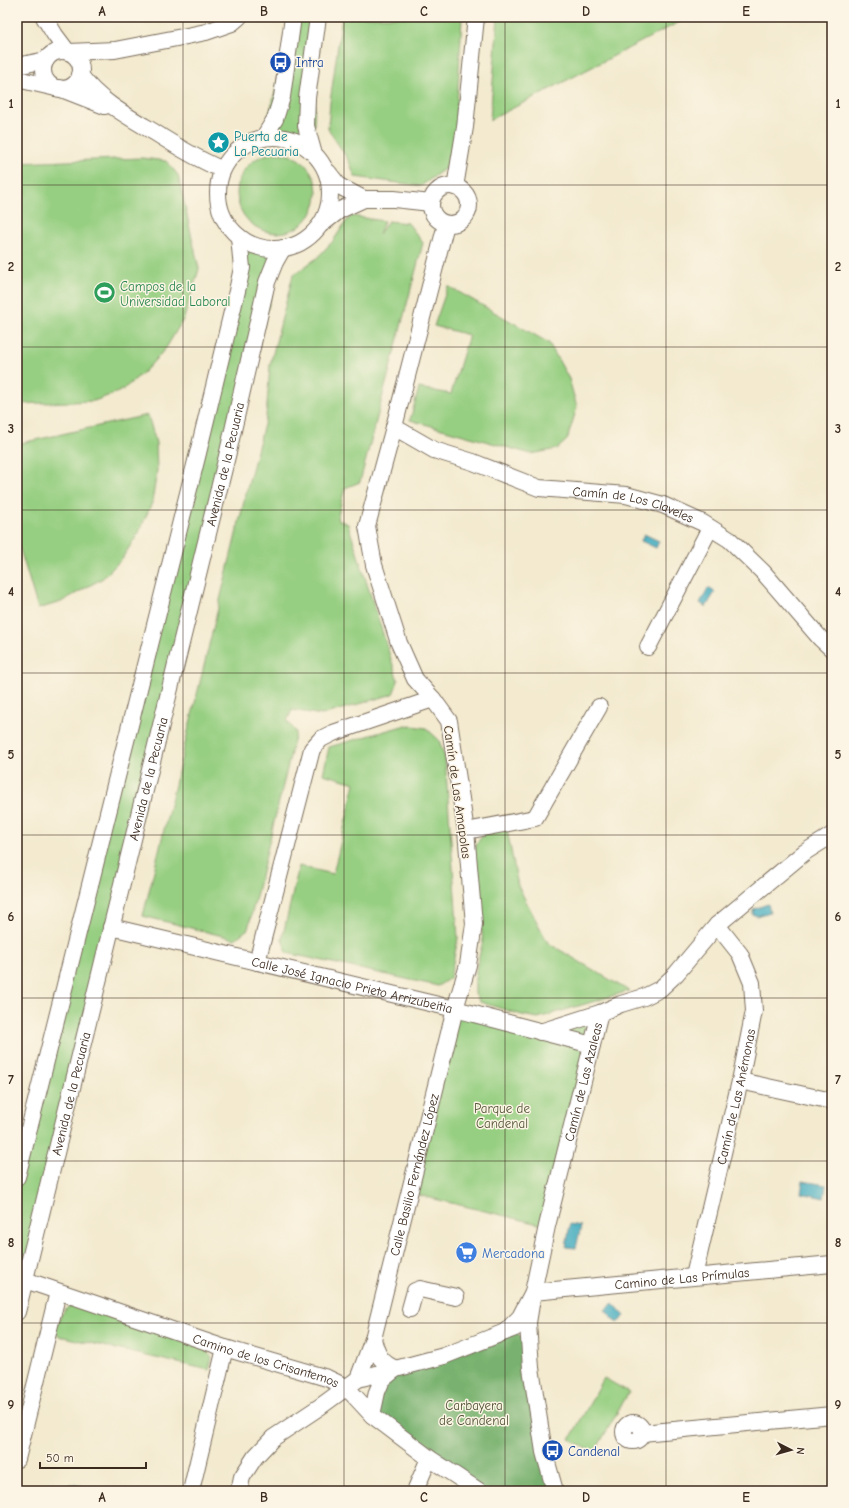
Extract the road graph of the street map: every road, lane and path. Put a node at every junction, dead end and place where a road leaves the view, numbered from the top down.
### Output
1 (43, 17) edge
2 (239, 17) edge
3 (294, 17) edge
4 (318, 17) edge
5 (476, 17) edge
6 (115, 50) junction
7 (68, 52) junction
8 (47, 59) junction
9 (17, 66) edge
10 (81, 72) junction
11 (17, 79) edge
12 (58, 88) junction
13 (119, 112) junction
14 (264, 137) junction
15 (313, 151) junction
16 (221, 169) junction
17 (326, 171) junction
18 (455, 187) junction
19 (364, 199) junction
20 (431, 203) junction
21 (446, 224) junction
22 (317, 228) junction
23 (239, 237) junction
24 (283, 248) junction
25 (394, 427) junction
26 (710, 528) junction
27 (648, 647) dead end
28 (832, 649) edge
29 (433, 699) junction
30 (599, 707) dead end
31 (466, 831) junction
32 (832, 835) edge
33 (717, 925) junction
34 (111, 927) junction
35 (257, 962) junction
36 (455, 1009) junction
37 (600, 1013) junction
38 (540, 1032) junction
39 (592, 1045) junction
40 (740, 1081) junction
41 (832, 1101) edge
42 (17, 1177) edge
43 (832, 1264) edge
44 (694, 1276) junction
45 (25, 1280) junction
46 (58, 1292) junction
47 (533, 1292) junction
48 (456, 1297) dead end
49 (410, 1309) dead end
50 (17, 1312) edge
51 (528, 1323) junction
52 (505, 1332) junction
53 (373, 1339) junction
54 (225, 1348) junction
55 (530, 1348) junction
56 (396, 1370) junction
57 (352, 1383) junction
58 (372, 1415) junction
59 (832, 1415) edge
60 (642, 1433) dead end
61 (429, 1458) junction
62 (17, 1459) edge
63 (554, 1490) edge
64 (190, 1491) edge
65 (239, 1491) edge
66 (415, 1491) edge
67 (479, 1491) edge

1 - 7 street
1 - 8 street
2 - 6 street
3 - 14 street
4 - 15 street
5 - 18 street
6 - 7 street
6 - 10 street
7 - 8 street
7 - 10 street
8 - 9 street
8 - 12 street
10 - 12 street
10 - 13 street
11 - 12 street
12 - 13 street
13 - 16 street
14 - 15 street
14 - 16 street
15 - 17 street
16 - 23 street
17 - 19 street
17 - 22 street
18 - 20 street
18 - 21 street
19 - 20 street
19 - 22 street
20 - 21 street
21 - 25 street, Camín de Las Amapolas
22 - 24 street
23 - 24 street
23 - 42 street, Avenida de la Pecuaria
24 - 34 street, Avenida de la Pecuaria
25 - 26 street, Camín de Los Claveles
25 - 29 street, Camín de Las Amapolas
26 - 27 street
26 - 28 street, Camín de Los Claveles
29 - 31 street, Camín de Las Amapolas
29 - 35 street
30 - 31 street
31 - 36 street, Camín de Las Amapolas
32 - 33 street, Camín de Las Azaleas
33 - 37 street, Camín de Las Azaleas
33 - 40 street, Camín de Las Anémonas
34 - 35 street, Calle José Ignacio Prieto Arrizubeitia
34 - 45 street, Avenida de la Pecuaria
35 - 36 street, Calle José Ignacio Prieto Arrizubeitia
36 - 38 street, Calle José Ignacio Prieto Arrizubeitia
36 - 53 street, Calle Basilio Fernández López
37 - 38 street
37 - 39 street, Camín de Las Azaleas
38 - 39 street, Calle José Ignacio Prieto Arrizubeitia
39 - 47 street, Camín de Las Azaleas
40 - 41 street
40 - 44 street, Camín de Las Anémonas
43 - 44 street, Camino de Las Prímulas
44 - 47 street, Camino de Las Prímulas
45 - 46 street, Camino de los Crisantemos
45 - 50 street, Avenida de la Pecuaria
46 - 54 street, Camino de los Crisantemos
46 - 62 street
47 - 51 street, Camín de Las Azaleas
47 - 52 street
48 - 49 street
51 - 52 street
51 - 55 street, Camín de Las Azaleas
52 - 55 street
52 - 56 street
53 - 56 street
53 - 57 street, Calle Basilio Fernández López
54 - 57 street, Camino de los Crisantemos
54 - 64 street
55 - 63 street, Camín de Las Azaleas
56 - 57 street
56 - 58 street
57 - 58 street, Camino de los Crisantemos
57 - 65 street
58 - 61 street, Camino de los Crisantemos
59 - 60 street
61 - 66 street
61 - 67 street, Camino de los Crisantemos

